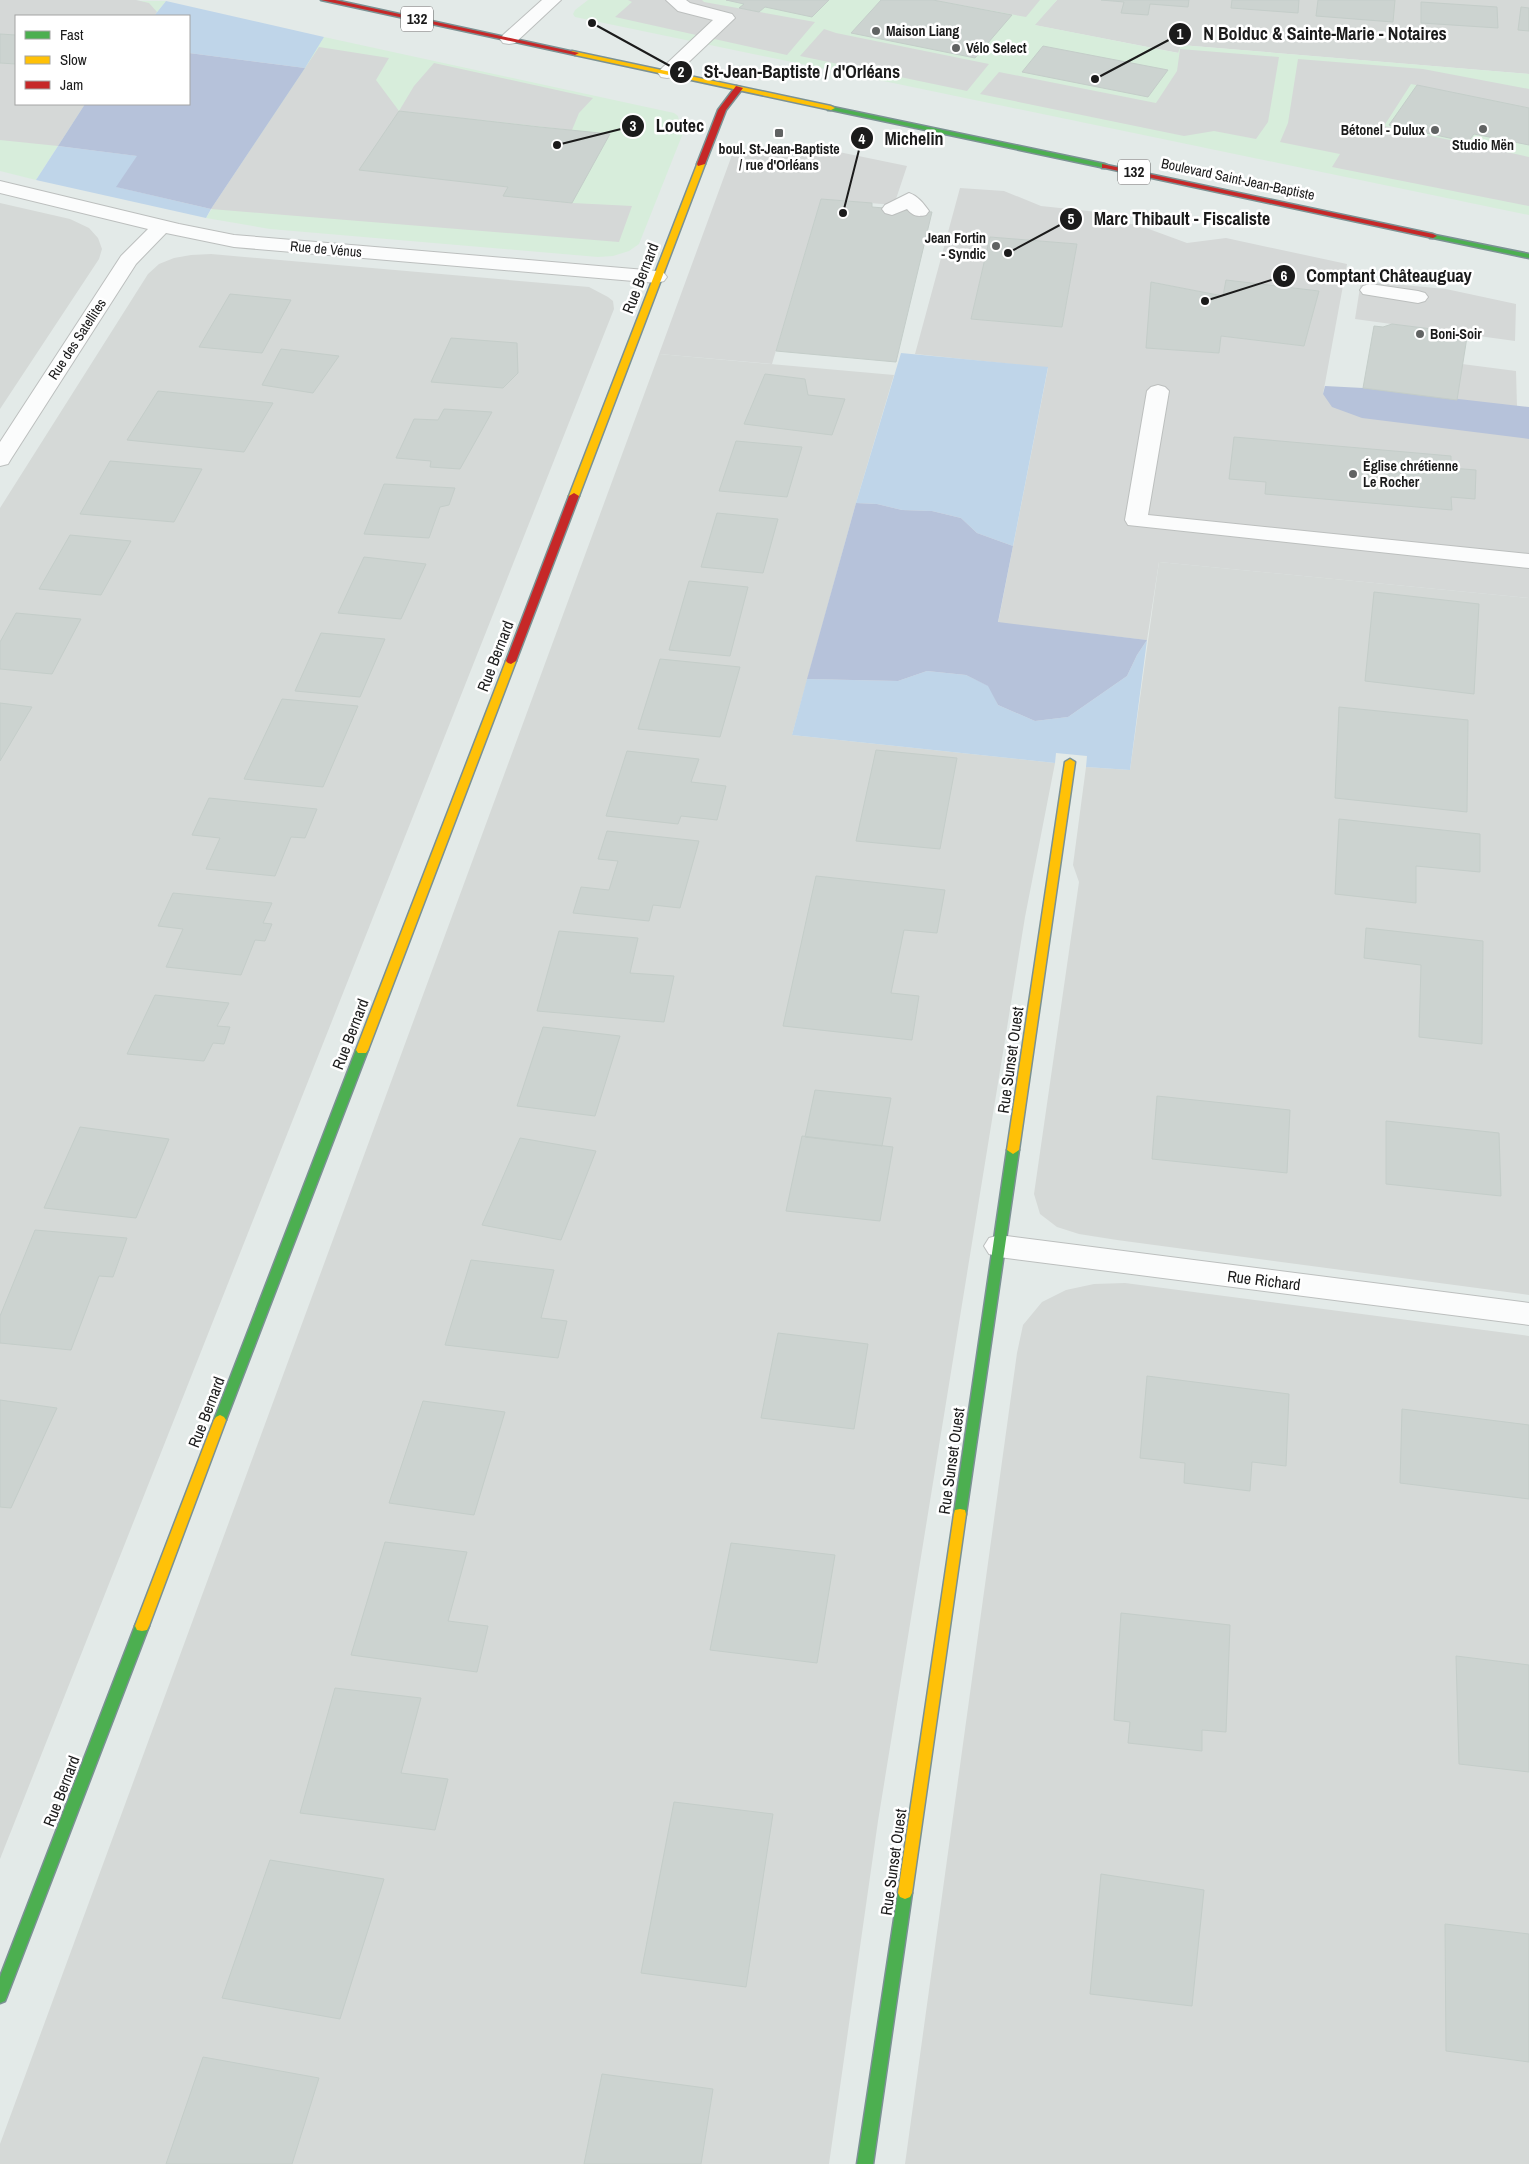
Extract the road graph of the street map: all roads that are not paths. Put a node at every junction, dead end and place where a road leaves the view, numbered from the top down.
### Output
1 (325, 0) edge
2 (552, 0) edge
3 (676, 0) edge
4 (509, 39) junction
5 (667, 73) junction
6 (739, 88) junction
7 (0, 187) edge
8 (910, 197) dead end
9 (892, 209) dead end
10 (162, 226) junction
11 (1529, 256) edge
12 (657, 277) junction
13 (1370, 290) dead end
14 (1418, 297) dead end
15 (1158, 390) dead end
16 (0, 459) edge
17 (1529, 561) edge
18 (1070, 762) dead end
19 (999, 1246) junction
20 (1529, 1314) edge
21 (0, 1996) edge
22 (865, 2164) edge

1 - 4 main road, Boulevard Saint-Jean-Baptiste / 132
2 - 4 street
3 - 5 street
4 - 5 main road, Boulevard Saint-Jean-Baptiste / 132
5 - 6 main road, Boulevard Saint-Jean-Baptiste / 132
6 - 11 main road, Boulevard Saint-Jean-Baptiste / 132
6 - 12 main road, Rue Bernard
7 - 10 street, Rue de Vénus
8 - 9 street
10 - 12 street, Rue de Vénus
10 - 16 street, Rue des Satellites
12 - 21 main road, Rue Bernard
13 - 14 street
15 - 17 street
18 - 19 main road, Rue Sunset Ouest
19 - 20 street, Rue Richard
19 - 22 main road, Rue Sunset Ouest

